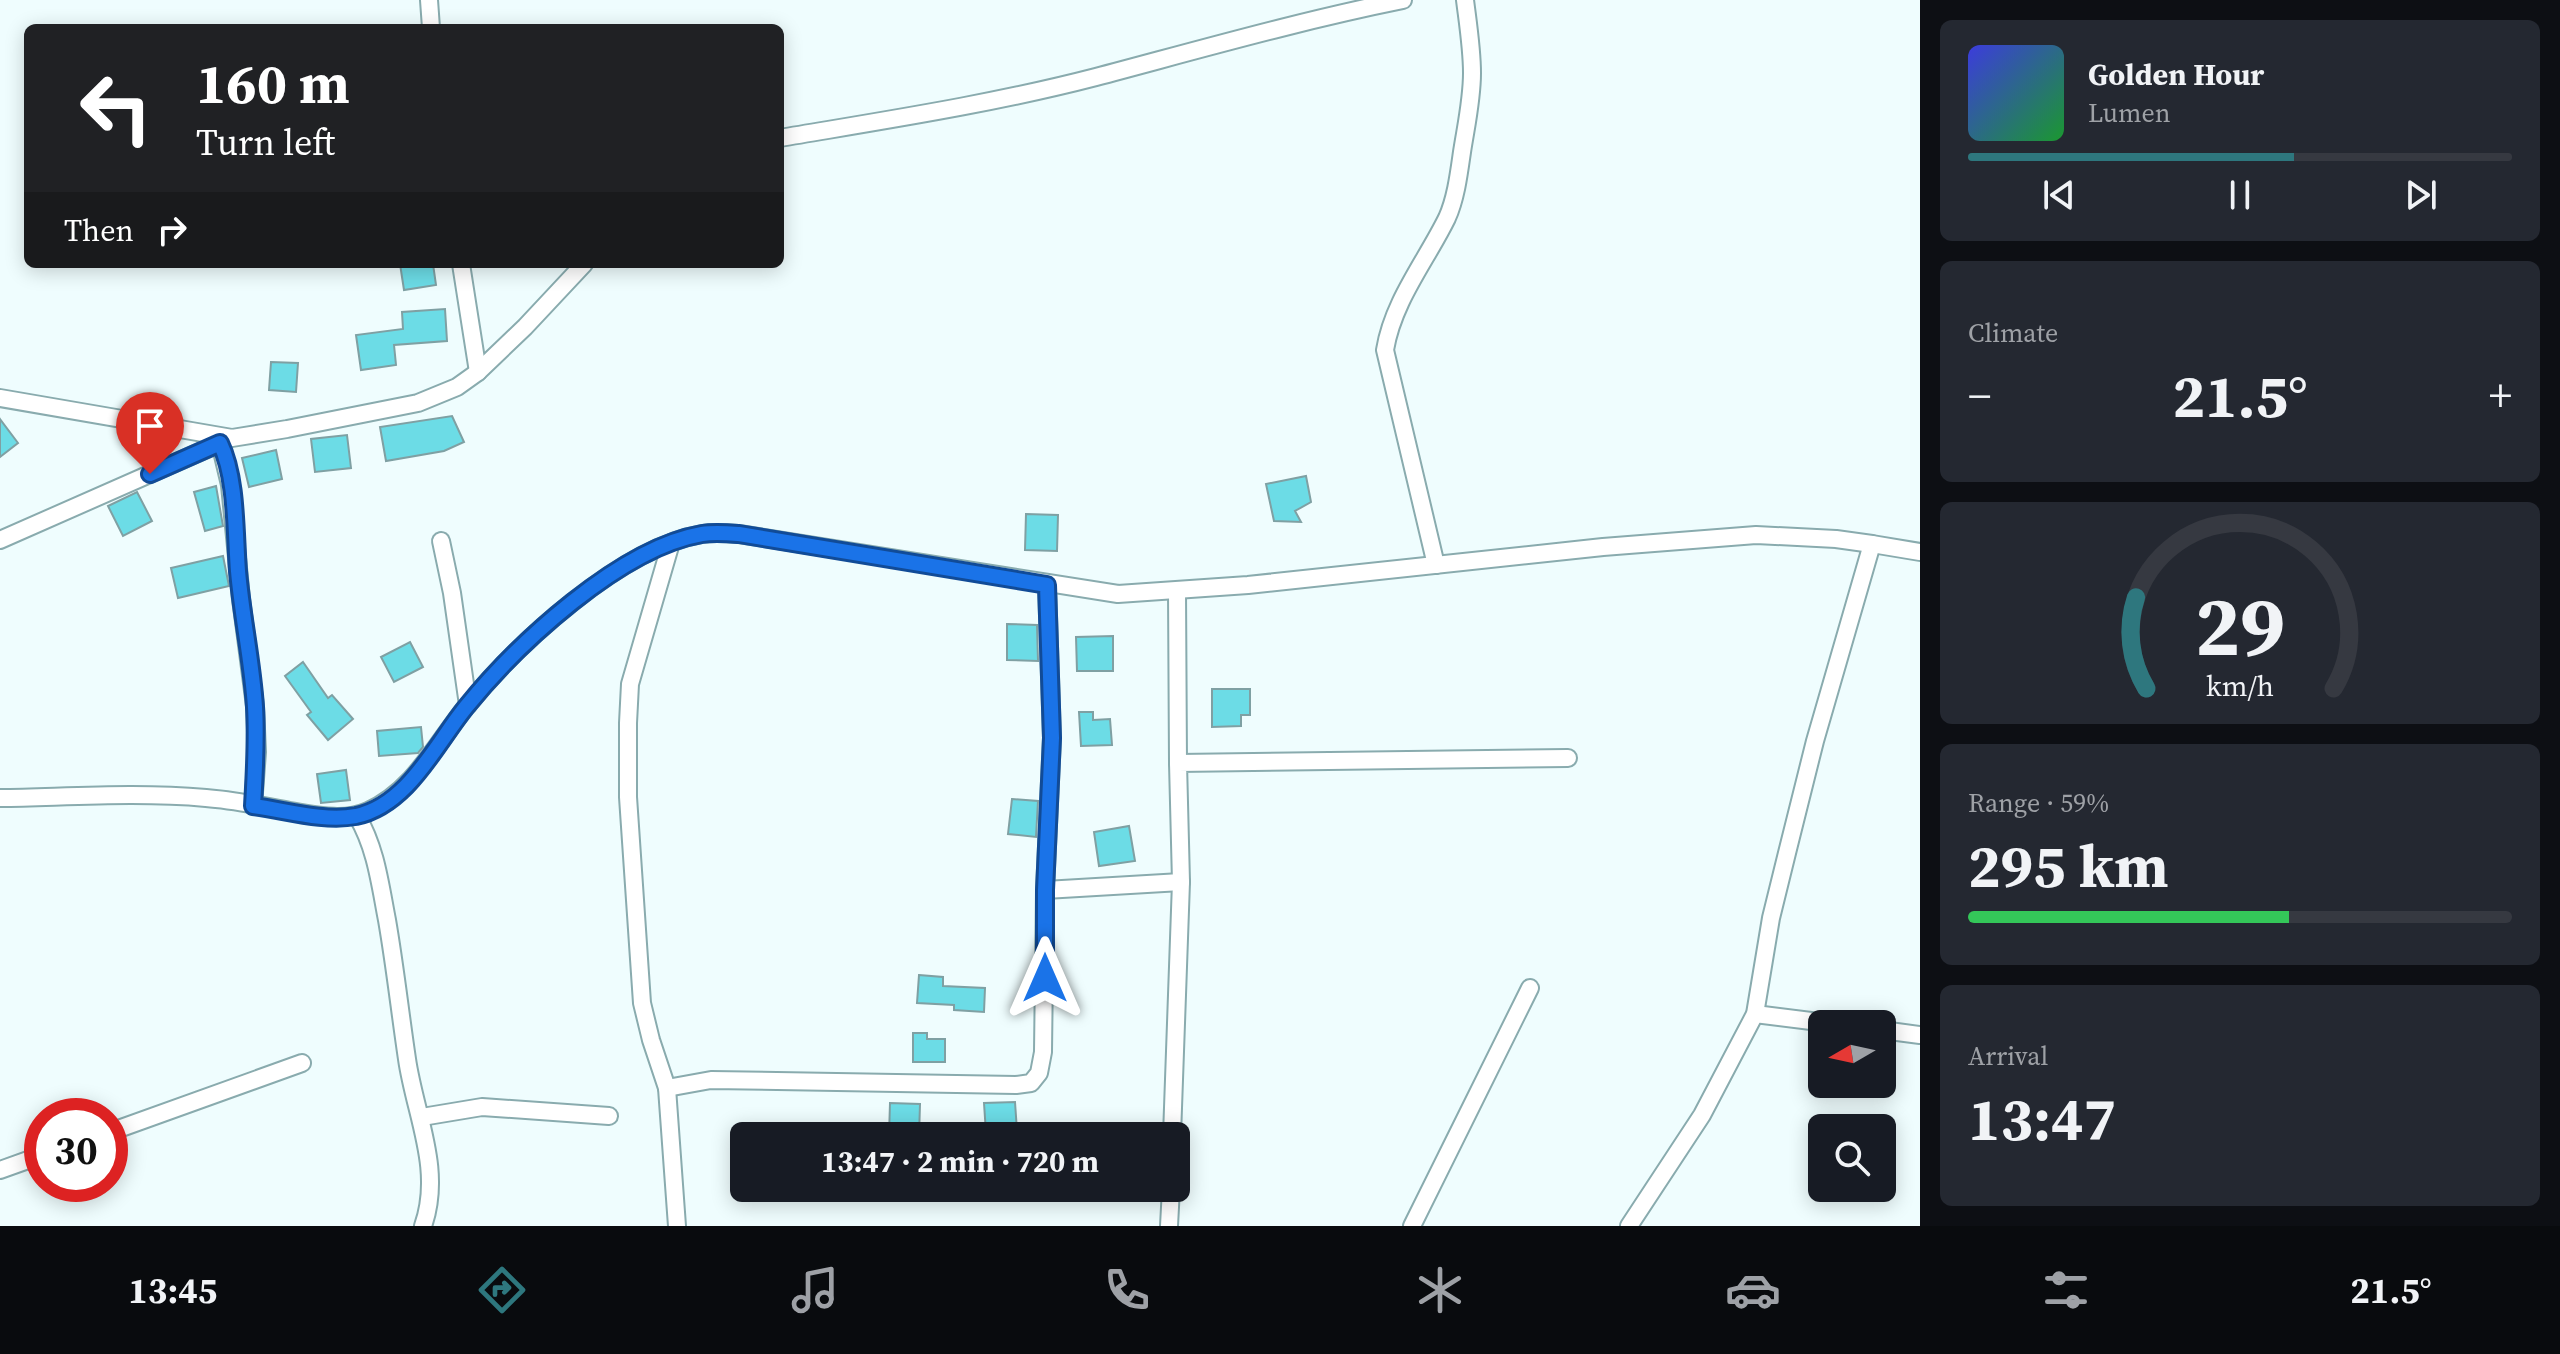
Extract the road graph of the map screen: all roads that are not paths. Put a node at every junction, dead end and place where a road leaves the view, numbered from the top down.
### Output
1 (429, 0) edge
2 (1310, 0) edge
3 (1400, 0) edge
4 (1465, 0) edge
5 (1312, 19) junction
6 (431, 24) edge
7 (784, 137) edge
8 (462, 268) edge
9 (580, 268) edge
10 (478, 372) junction
11 (0, 398) edge
12 (226, 440) junction
13 (0, 540) edge
14 (441, 541) dead end
15 (671, 543) junction
16 (1872, 544) junction
17 (1920, 552) edge
18 (1436, 565) junction
19 (1047, 585) junction
20 (1177, 591) junction
21 (468, 705) junction
22 (1568, 758) dead end
23 (1178, 763) junction
24 (0, 798) edge
25 (253, 806) junction
26 (357, 816) junction
27 (1181, 882) junction
28 (1045, 890) junction
29 (1530, 988) dead end
30 (1755, 1014) junction
31 (1808, 1021) edge
32 (1896, 1032) edge
33 (1920, 1035) edge
34 (302, 1063) dead end
35 (667, 1088) junction
36 (609, 1116) dead end
37 (422, 1117) junction
38 (1172, 1122) edge
39 (128, 1126) edge
40 (24, 1161) edge
41 (0, 1170) edge
42 (1170, 1202) edge
43 (423, 1226) edge
44 (677, 1226) edge
45 (1169, 1226) edge
46 (1412, 1226) edge
47 (1629, 1226) edge

1 - 6 street
2 - 5 street
3 - 5 street
4 - 18 street
5 - 7 street
8 - 10 street
9 - 10 street
10 - 12 street
11 - 12 street
12 - 13 street
12 - 25 street
14 - 21 street
15 - 19 street
15 - 21 street
15 - 35 street
16 - 17 street
16 - 18 street
16 - 30 street
18 - 20 street
19 - 20 street
19 - 28 street
20 - 23 street
21 - 26 street
22 - 23 street
23 - 27 street
24 - 25 street
25 - 26 street
26 - 37 street
27 - 28 street
27 - 38 street
28 - 35 street
29 - 46 street
30 - 31 street
30 - 47 street
32 - 33 street
34 - 39 street
35 - 44 street
36 - 37 street
37 - 43 street
40 - 41 street
42 - 45 street

